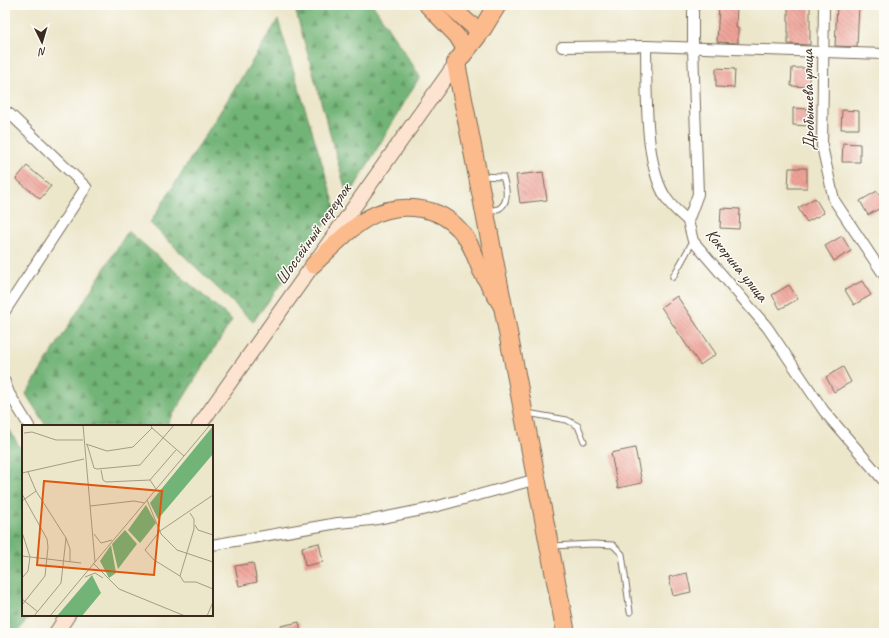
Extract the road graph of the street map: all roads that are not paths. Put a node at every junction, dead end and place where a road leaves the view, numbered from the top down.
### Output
1 (427, 5) edge
2 (449, 5) edge
3 (497, 5) edge
4 (693, 5) edge
5 (824, 5) edge
6 (481, 30) junction
7 (646, 46) junction
8 (562, 47) dead end
9 (693, 48) junction
10 (823, 53) junction
11 (884, 54) edge
12 (461, 57) junction
13 (5, 111) edge
14 (478, 176) junction
15 (484, 212) junction
16 (688, 221) junction
17 (693, 240) junction
18 (313, 265) junction
19 (884, 275) edge
20 (673, 277) dead end
21 (503, 308) junction
22 (5, 311) edge
23 (5, 382) edge
24 (524, 413) junction
25 (28, 425) edge
26 (200, 425) edge
27 (584, 441) dead end
28 (537, 479) junction
29 (884, 480) edge
30 (213, 545) edge
31 (549, 546) junction
32 (630, 612) dead end
33 (67, 616) edge
34 (56, 633) edge
35 (566, 633) edge

1 - 12 main road
2 - 6 main road
3 - 6 highway
4 - 9 street, Кокорина улица
5 - 10 street, Дробышева улица
6 - 12 highway
7 - 8 street
7 - 9 street
7 - 16 street
9 - 10 street
9 - 16 street, Кокорина улица
10 - 11 street
10 - 19 street, Дробышева улица
12 - 14 highway
12 - 18 main road, Шоссейный переулок
13 - 22 street
14 - 15 highway
14 - 15 lane
15 - 21 highway
16 - 17 street, Кокорина улица
17 - 20 lane
17 - 29 street, Кокорина улица
18 - 21 main road
18 - 26 main road, Шоссейный переулок
21 - 24 highway
23 - 25 street
24 - 27 lane
24 - 28 highway
28 - 30 street
28 - 31 highway
31 - 32 lane
31 - 35 highway
33 - 34 main road

